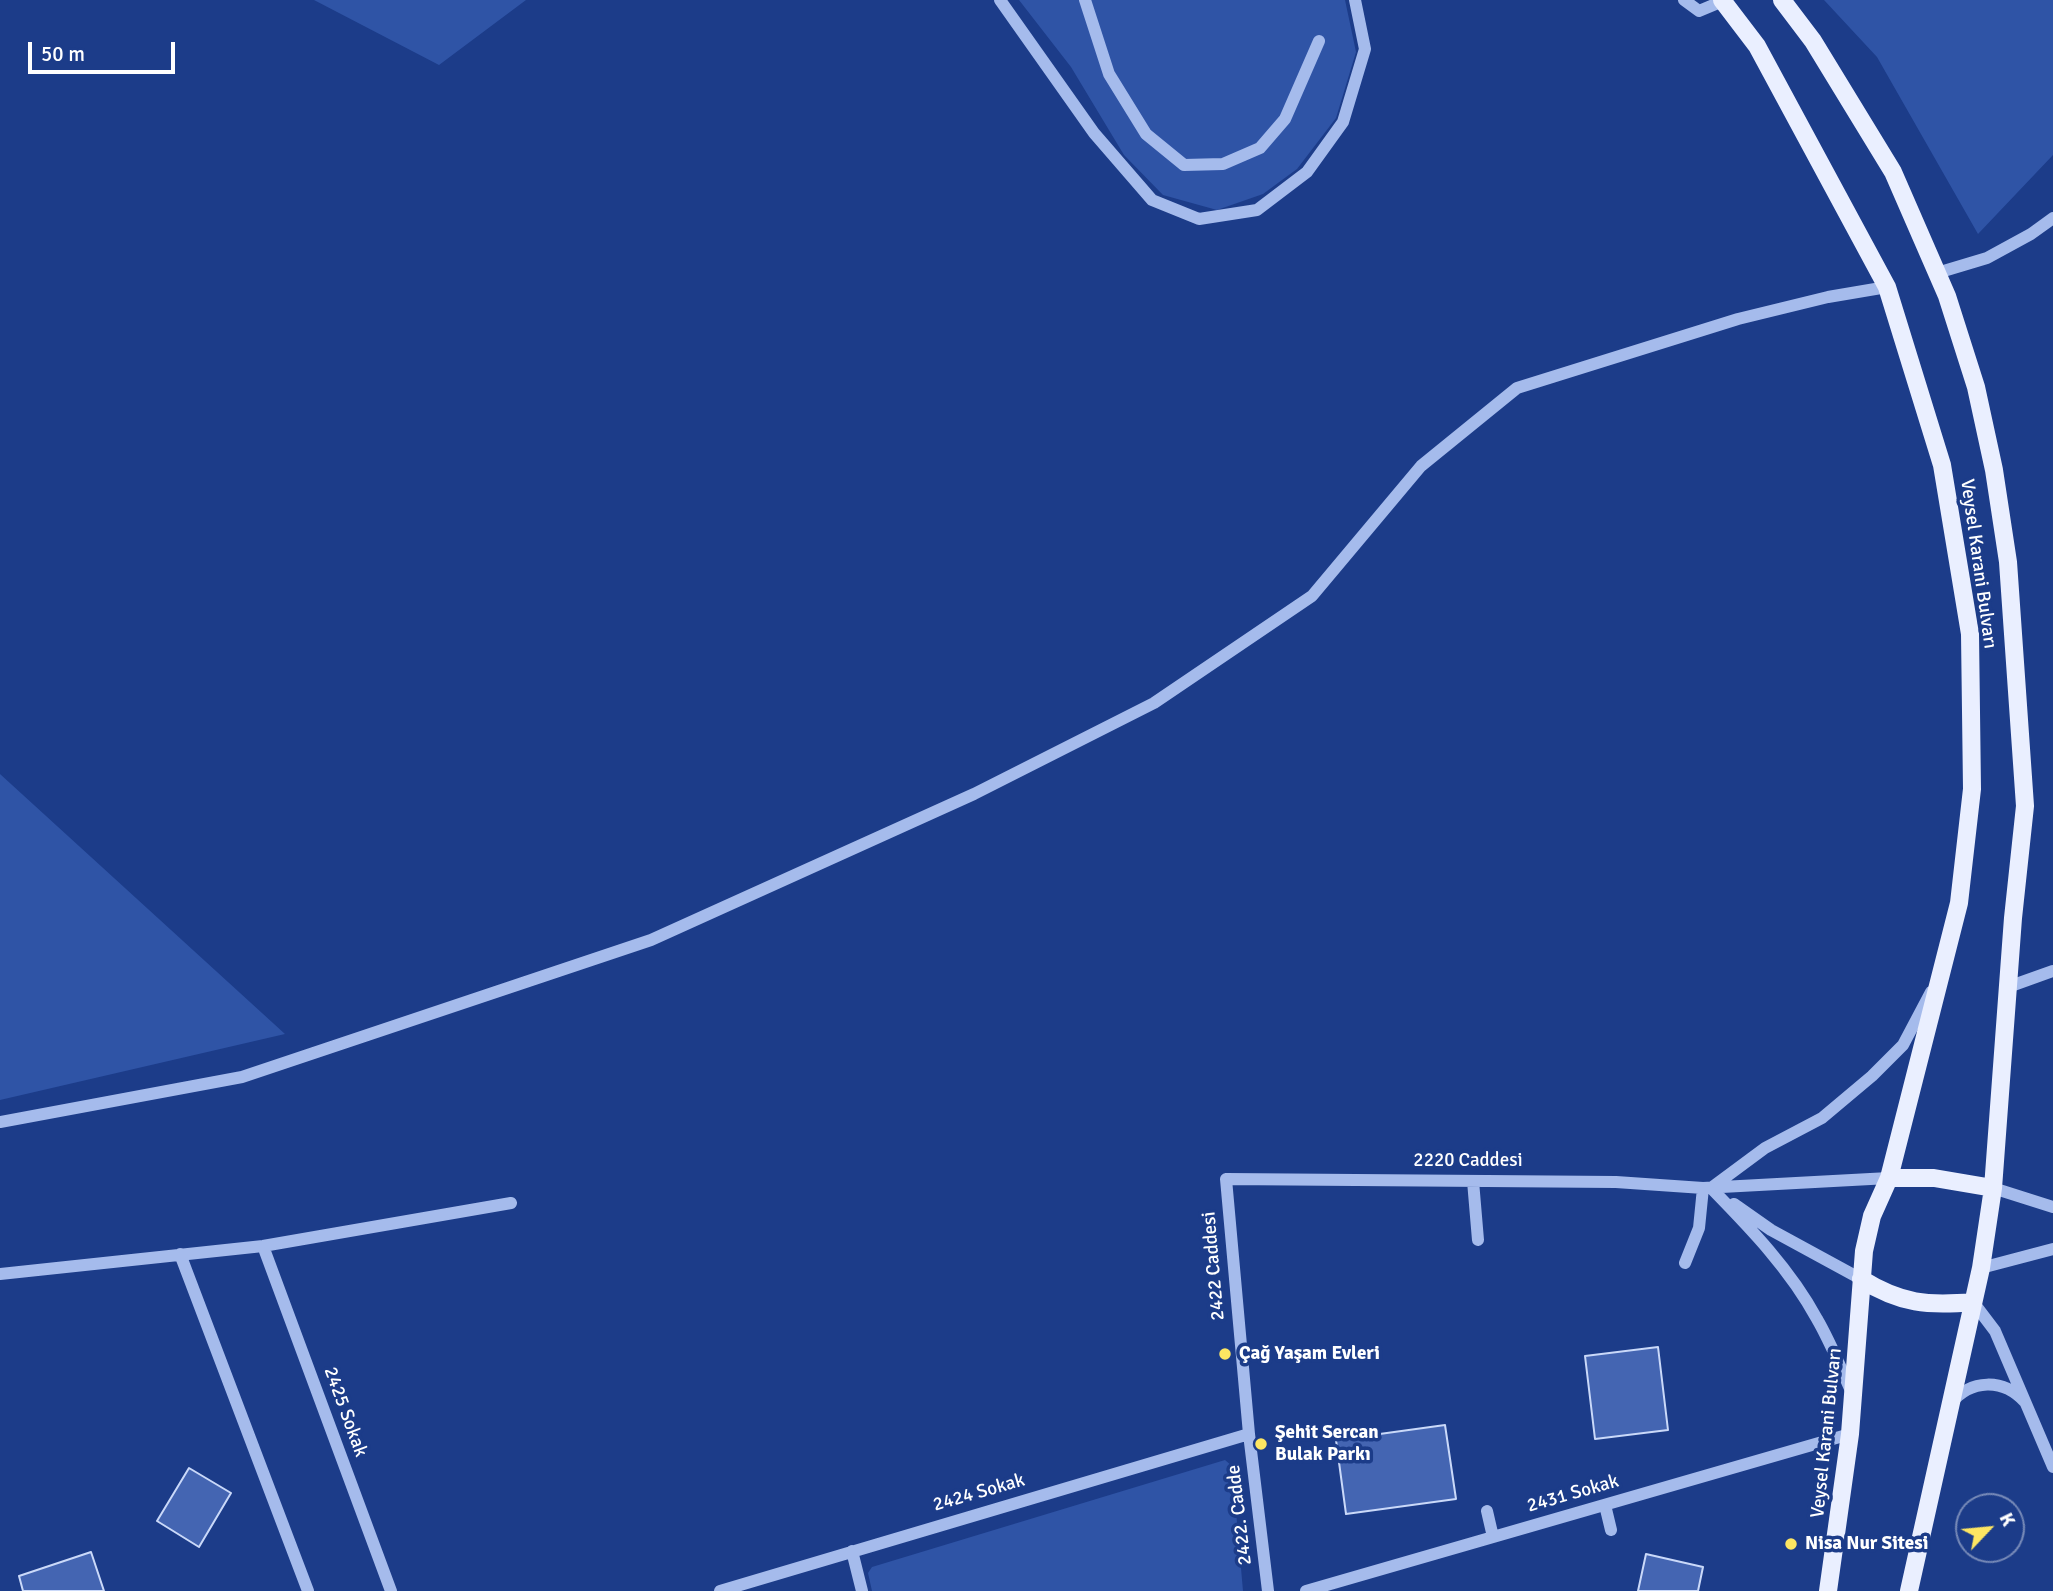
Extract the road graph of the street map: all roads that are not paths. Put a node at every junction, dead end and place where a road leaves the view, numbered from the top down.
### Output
1 (1000, 0) edge
2 (1085, 0) edge
3 (1355, 0) edge
4 (1684, 0) edge
5 (1782, 0) edge
6 (1723, 1) edge
7 (1319, 41) dead end
8 (2053, 218) edge
9 (1937, 273) junction
10 (1888, 287) junction
11 (2053, 971) edge
12 (1938, 979) junction
13 (2008, 987) junction
14 (0, 1122) edge
15 (1889, 1178) junction
16 (1226, 1179) joint
17 (1473, 1181) junction
18 (1707, 1188) junction
19 (1993, 1188) junction
20 (511, 1203) dead end
21 (2053, 1207) edge
22 (1478, 1240) dead end
23 (263, 1246) junction
24 (2053, 1249) edge
25 (180, 1254) junction
26 (1685, 1263) dead end
27 (1981, 1268) junction
28 (0, 1274) edge
29 (1861, 1279) junction
30 (1973, 1302) junction
31 (1854, 1397) junction
32 (1950, 1404) junction
33 (2030, 1410) junction
34 (1250, 1434) junction
35 (1850, 1434) junction
36 (2053, 1467) edge
37 (1605, 1505) junction
38 (1487, 1511) dead end
39 (1611, 1530) dead end
40 (1493, 1537) junction
41 (852, 1551) junction
42 (307, 1591) edge
43 (391, 1591) edge
44 (720, 1591) edge
45 (862, 1591) edge
46 (1268, 1591) edge
47 (1306, 1591) edge
48 (1828, 1591) edge
49 (1909, 1591) edge

1 - 3 street
2 - 7 street
4 - 6 street
5 - 9 main road, Veysel Karani Bulvarı
6 - 10 main road, Veysel Karani Bulvarı
8 - 9 street
9 - 13 main road, Veysel Karani Bulvarı
10 - 12 main road, Veysel Karani Bulvarı
10 - 14 street
11 - 13 street
12 - 15 main road, Veysel Karani Bulvarı
12 - 18 street
13 - 19 main road, Veysel Karani Bulvarı
15 - 18 street, 2220 Caddesi
15 - 19 main road
15 - 29 main road, Veysel Karani Bulvarı
16 - 17 street, 2220 Caddesi
16 - 34 street, 2422 Caddesi
17 - 18 street, 2220 Caddesi
17 - 22 street
18 - 26 street
18 - 29 street
18 - 31 street
19 - 21 street
19 - 27 main road, Veysel Karani Bulvarı
20 - 23 street
23 - 25 street
23 - 43 street, 2425 Sokak
24 - 27 street
25 - 28 street
25 - 42 street
27 - 30 main road, Veysel Karani Bulvarı
29 - 30 main road
29 - 31 main road, Veysel Karani Bulvarı
30 - 32 main road, Veysel Karani Bulvarı
30 - 33 street
31 - 35 main road, Veysel Karani Bulvarı
32 - 33 street
32 - 49 main road, Veysel Karani Bulvarı
33 - 36 street
34 - 41 street, 2424 Sokak
34 - 46 street, 2422. Cadde
35 - 37 street, 2431 Sokak
35 - 48 main road, Veysel Karani Bulvarı
37 - 39 street
37 - 40 street, 2431 Sokak
38 - 40 street
40 - 47 street, 2431 Sokak
41 - 44 street, 2424 Sokak
41 - 45 street

